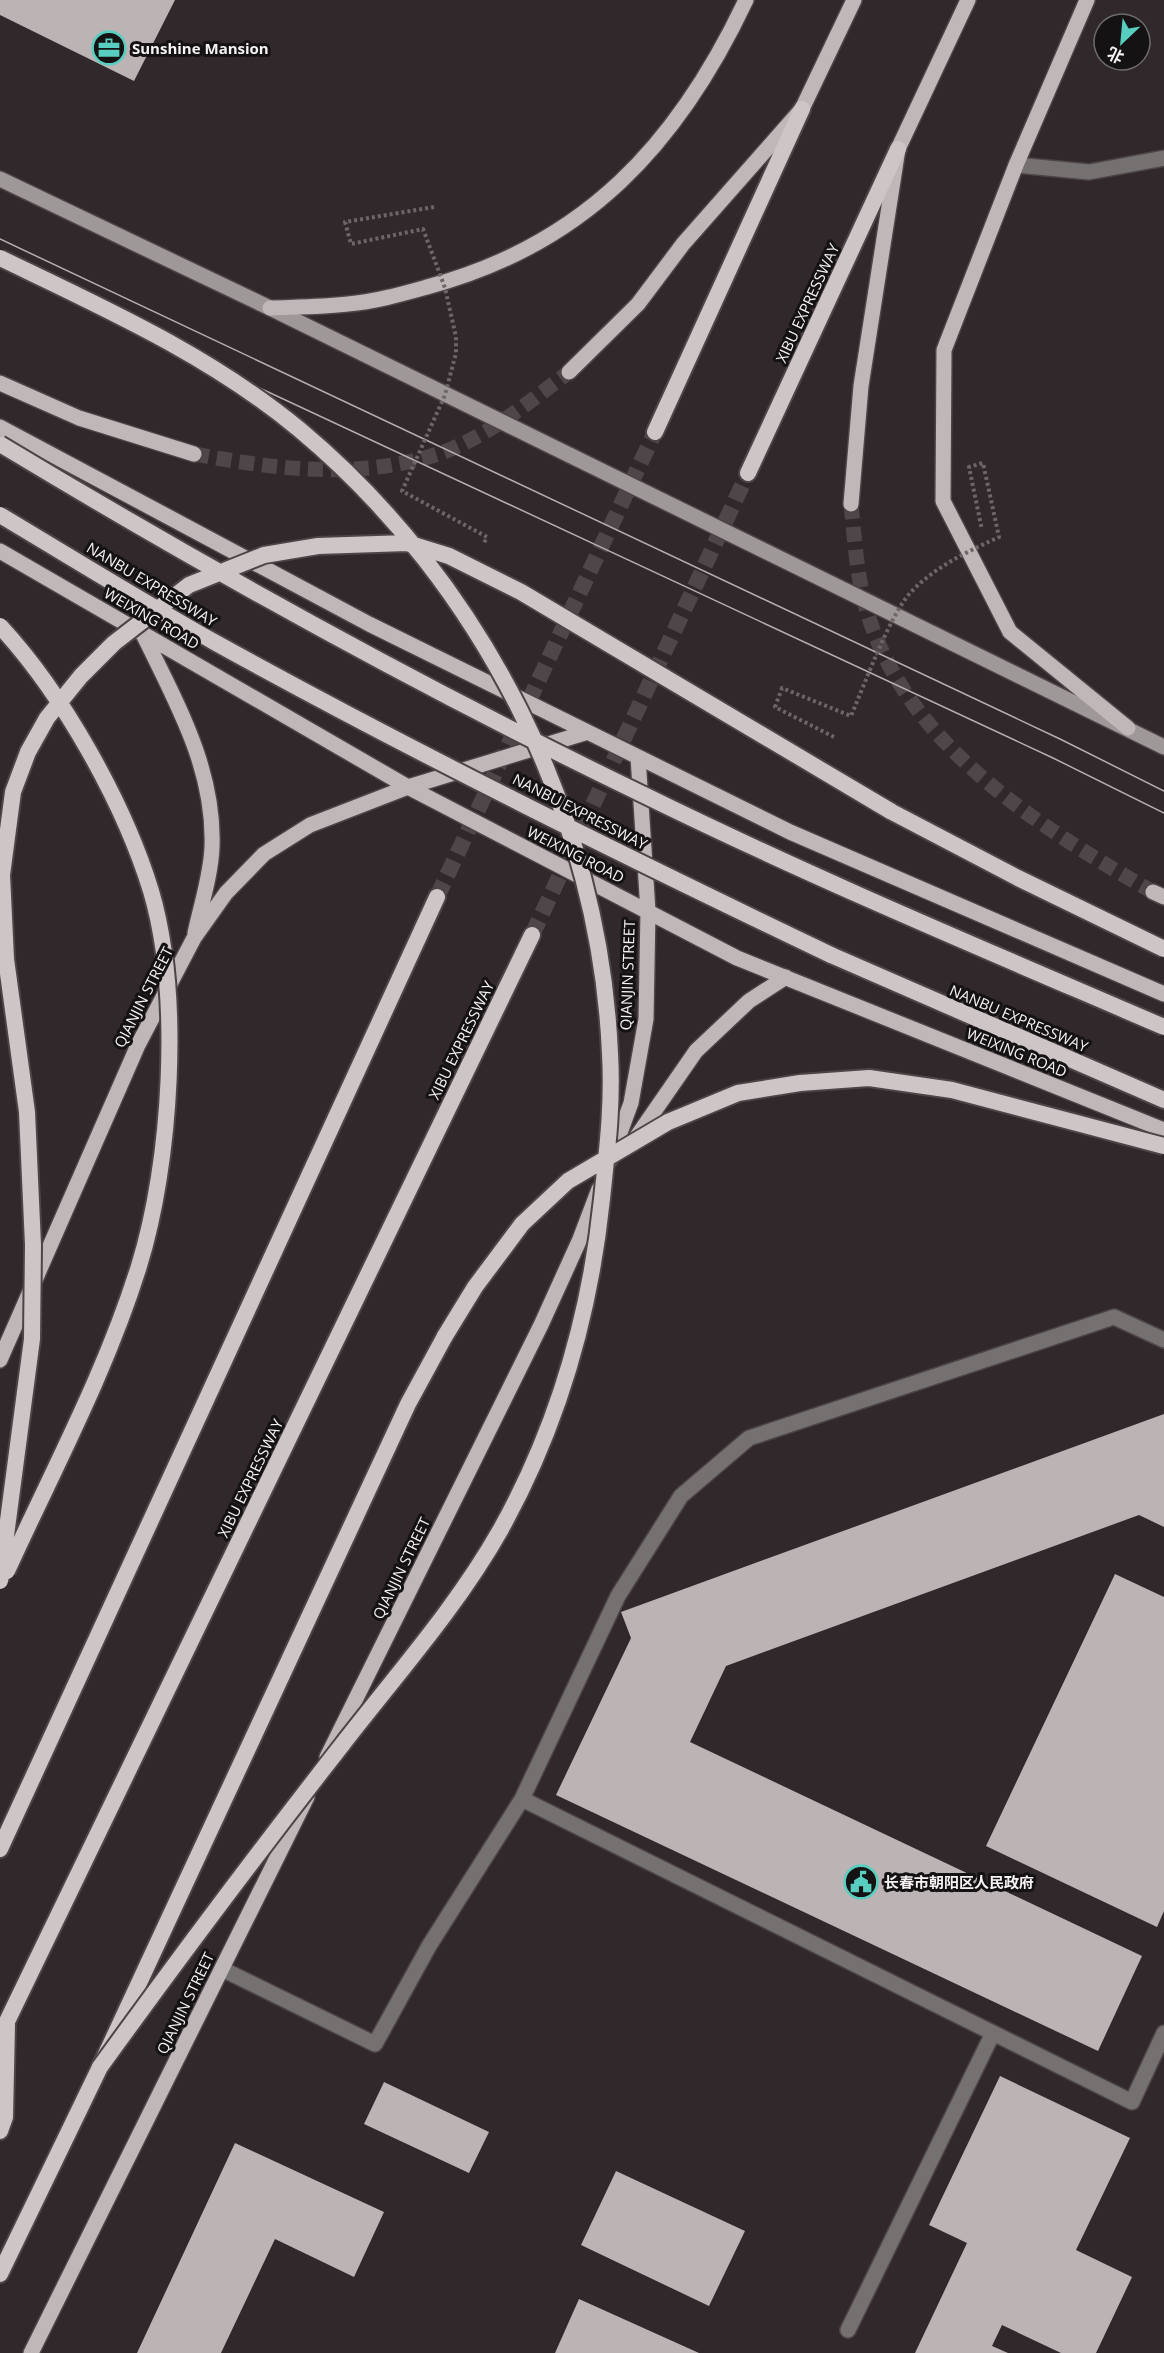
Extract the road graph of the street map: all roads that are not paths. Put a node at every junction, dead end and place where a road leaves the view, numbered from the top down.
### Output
1 (746, 0) edge
2 (854, 0) edge
3 (968, 0) edge
4 (1087, 0) edge
5 (802, 109) junction
6 (898, 149) junction
7 (1164, 158) edge
8 (1016, 165) junction
9 (0, 179) edge
10 (0, 258) edge
11 (270, 308) junction
12 (568, 372) tunnel mouth
13 (0, 383) edge
14 (0, 427) edge
15 (655, 432) tunnel mouth
16 (0, 444) edge
17 (195, 454) tunnel mouth
18 (748, 473) tunnel mouth
19 (851, 504) tunnel mouth
20 (0, 515) edge
21 (0, 551) edge
22 (0, 626) edge
23 (143, 634) junction
24 (1128, 728) junction
25 (588, 732) junction
26 (1164, 747) edge
27 (638, 757) junction
28 (408, 787) junction
29 (438, 897) tunnel mouth
30 (648, 911) junction
31 (532, 935) tunnel mouth
32 (194, 938) junction
33 (1164, 949) edge
34 (786, 978) junction
35 (1164, 994) edge
36 (1164, 1027) edge
37 (1164, 1100) edge
38 (1164, 1130) edge
39 (1164, 1146) edge
40 (597, 1193) junction
41 (1164, 1340) edge
42 (0, 1360) edge
43 (0, 1581) edge
44 (0, 1585) edge
45 (522, 1799) junction
46 (0, 1849) edge
47 (222, 1969) junction
48 (4, 2028) edge
49 (993, 2033) junction
50 (1164, 2033) edge
51 (99, 2067) junction
52 (0, 2131) edge
53 (0, 2274) edge
54 (848, 2330) dead end
55 (31, 2353) edge

1 - 11 main road
2 - 5 main road
3 - 6 main road
4 - 8 main road
5 - 12 main road
5 - 15 highway
6 - 18 highway, XIBU EXPRESSWAY
6 - 19 main road
7 - 8 lane
8 - 24 main road
9 - 11 main road
10 - 51 highway, bridge
11 - 24 main road
13 - 17 main road
14 - 25 main road
16 - 36 highway, bridge
20 - 37 highway, NANBU EXPRESSWAY, bridge
21 - 23 main road, WEIXING ROAD
22 - 44 highway, bridge
23 - 28 main road, WEIXING ROAD
23 - 32 main road
24 - 26 main road
25 - 27 main road
25 - 28 main road, QIANJIN STREET
27 - 30 main road, QIANJIN STREET
27 - 35 main road
28 - 30 main road, WEIXING ROAD
28 - 32 main road, QIANJIN STREET
29 - 46 highway
30 - 34 main road, WEIXING ROAD
30 - 40 main road, QIANJIN STREET
31 - 48 highway, XIBU EXPRESSWAY
32 - 42 main road, QIANJIN STREET
33 - 43 highway, bridge
34 - 38 main road, WEIXING ROAD
34 - 40 main road
39 - 51 highway, bridge
40 - 47 main road, QIANJIN STREET
41 - 45 lane
45 - 47 lane
45 - 49 lane
47 - 55 main road, QIANJIN STREET
48 - 52 highway
49 - 50 lane
49 - 54 lane
51 - 53 highway

